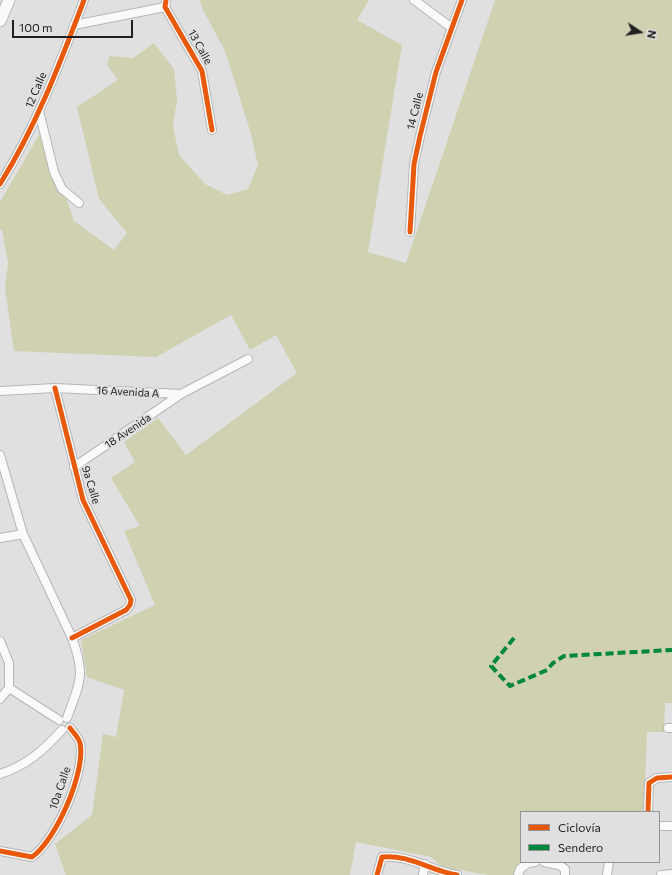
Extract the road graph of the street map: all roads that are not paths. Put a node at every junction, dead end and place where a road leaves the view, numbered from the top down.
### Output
1 (9, 0) edge
2 (84, 0) edge
3 (414, 0) edge
4 (462, 0) edge
5 (166, 4) edge
6 (0, 21) edge
7 (74, 25) junction
8 (452, 28) junction
9 (39, 111) junction
10 (212, 130) dead end
11 (0, 184) edge
12 (80, 203) dead end
13 (410, 232) dead end
14 (248, 359) dead end
15 (55, 388) junction
16 (0, 391) edge
17 (182, 394) junction
18 (0, 455) edge
19 (74, 467) junction
20 (2, 475) edge
21 (23, 534) junction
22 (0, 538) edge
23 (72, 638) junction
24 (0, 641) edge
25 (9, 688) junction
26 (0, 700) edge
27 (63, 719) junction
28 (66, 729) junction
29 (0, 774) edge
30 (672, 777) edge
31 (648, 811) edge
32 (660, 826) edge
33 (672, 826) edge
34 (0, 851) edge
35 (528, 863) edge
36 (549, 863) edge
37 (609, 863) edge
38 (425, 864) junction
39 (672, 874) edge
40 (377, 875) edge
41 (423, 875) edge
42 (457, 875) edge
43 (518, 875) edge
44 (566, 875) edge
45 (607, 875) edge
46 (661, 875) edge

1 - 6 street
2 - 7 street, 12 Calle
3 - 8 street
4 - 8 street, 14 Calle
5 - 7 street
5 - 10 street, 13 Calle
7 - 9 street, 12 Calle
8 - 13 street, 14 Calle
9 - 11 street, 12 Calle
9 - 12 street
14 - 17 street
15 - 16 street, 16 Avenida A
15 - 17 street, 16 Avenida A
15 - 19 street, 9a Calle
17 - 19 street, 18 Avenida
18 - 20 street
19 - 23 street, 9a Calle
20 - 21 street
21 - 22 street
21 - 23 street
23 - 27 street
24 - 25 street
25 - 26 street
25 - 27 street
27 - 28 street
28 - 29 street
28 - 34 street, 10a Calle
30 - 31 street
32 - 33 street
35 - 43 street
36 - 44 street
37 - 45 street
38 - 40 street
38 - 41 street
38 - 42 street
39 - 46 street

